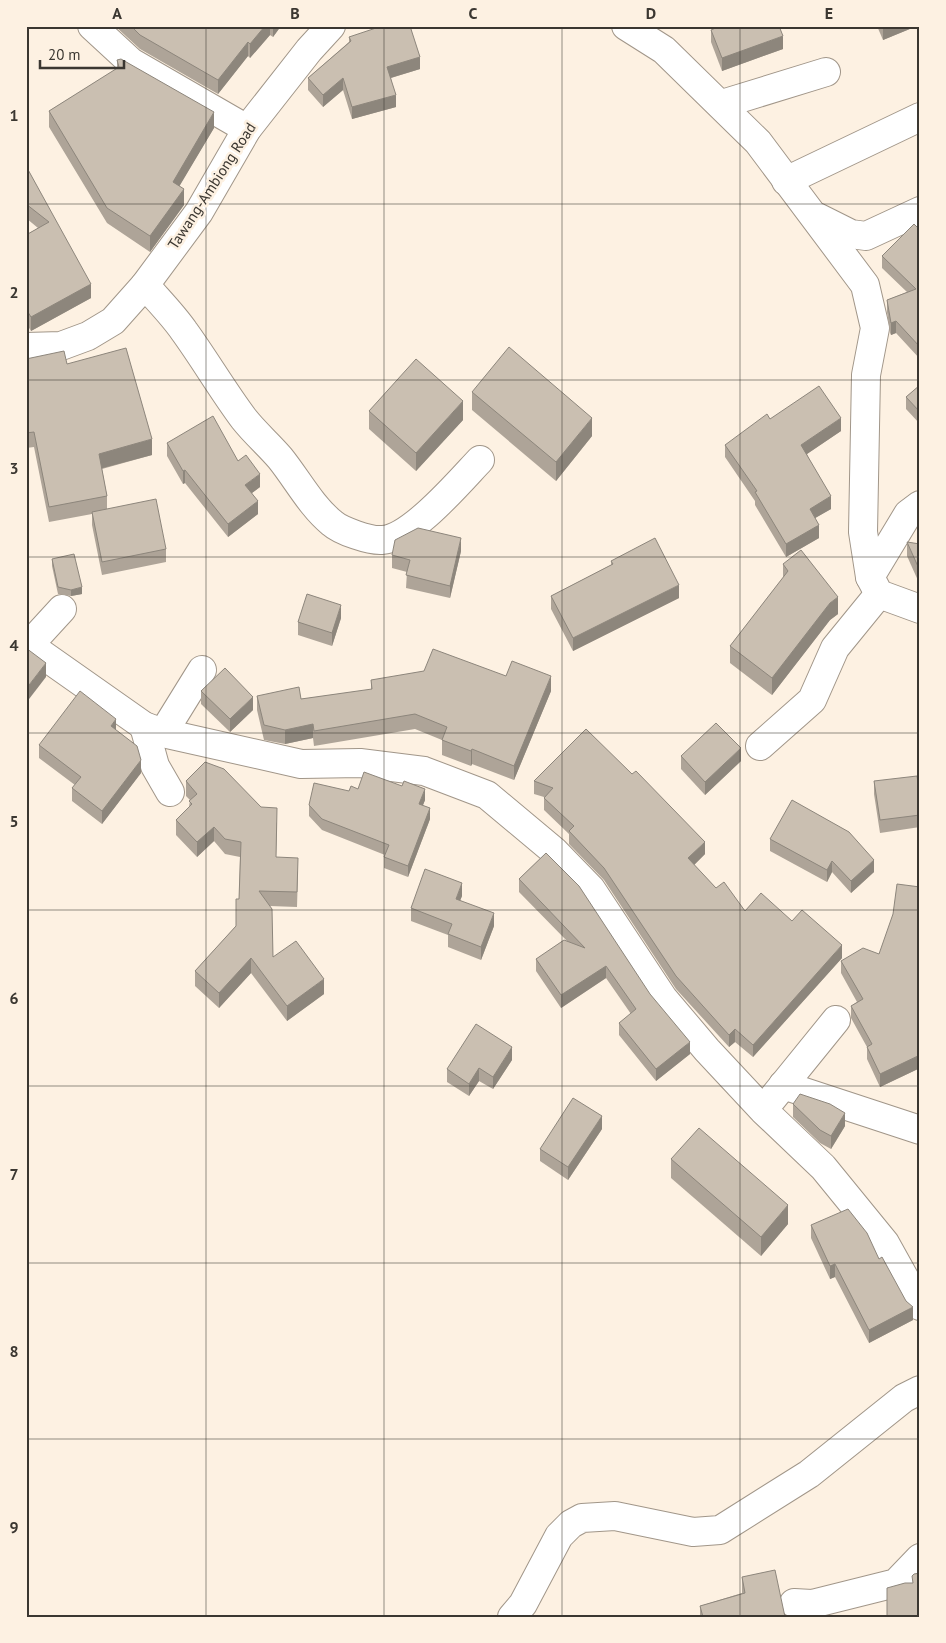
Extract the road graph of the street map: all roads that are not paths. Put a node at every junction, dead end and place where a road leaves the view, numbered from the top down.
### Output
1 (92, 26) edge
2 (331, 26) edge
3 (626, 26) edge
4 (826, 72) dead end
5 (722, 104) junction
6 (920, 117) edge
7 (247, 129) junction
8 (786, 181) junction
9 (920, 211) edge
10 (812, 214) junction
11 (145, 285) junction
12 (26, 347) edge
13 (480, 460) dead end
14 (920, 505) edge
15 (874, 585) junction
16 (62, 609) dead end
17 (920, 609) edge
18 (27, 644) edge
19 (202, 670) dead end
20 (153, 729) junction
21 (760, 746) dead end
22 (170, 792) dead end
23 (836, 1020) dead end
24 (783, 1085) junction
25 (763, 1110) junction
26 (920, 1130) edge
27 (920, 1306) edge
28 (920, 1390) edge
29 (920, 1558) edge
30 (794, 1603) dead end
31 (512, 1617) edge

1 - 7 street
2 - 7 street, Tawang-Ambiong Road
3 - 5 street
4 - 5 street
5 - 8 street
6 - 8 street
7 - 11 street, Tawang-Ambiong Road
8 - 10 street
9 - 10 street
10 - 15 street
11 - 12 street, Tawang-Ambiong Road
11 - 13 street
14 - 15 street
15 - 17 street
15 - 21 street
16 - 18 street
18 - 20 street
19 - 20 street
20 - 22 street
20 - 25 street
23 - 24 street
24 - 25 street
24 - 26 street
25 - 27 street
28 - 31 street
29 - 30 street

